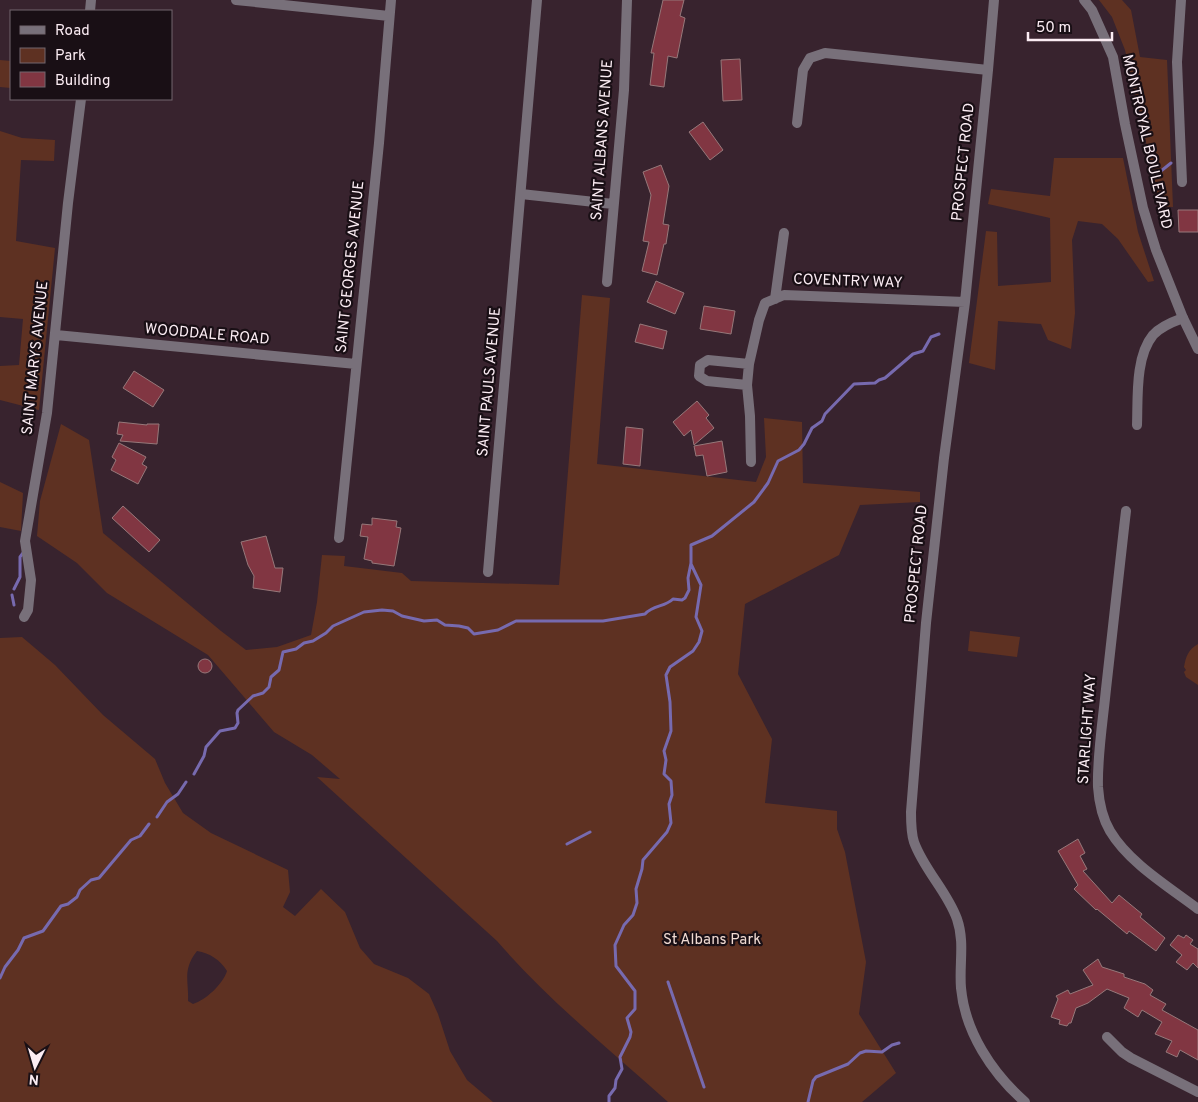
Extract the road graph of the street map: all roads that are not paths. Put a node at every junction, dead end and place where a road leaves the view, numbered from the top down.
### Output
1 (236, 0) edge
2 (391, 0) edge
3 (537, 0) edge
4 (627, 0) edge
5 (994, 0) edge
6 (1084, 0) edge
7 (1181, 0) edge
8 (389, 16) junction
9 (988, 70) junction
10 (81, 100) edge
11 (797, 123) dead end
12 (1182, 182) dead end
13 (521, 194) junction
14 (613, 204) junction
15 (784, 233) dead end
16 (607, 282) dead end
17 (775, 299) junction
18 (965, 302) junction
19 (1182, 318) junction
20 (56, 335) junction
21 (1198, 349) edge
22 (356, 364) junction
23 (749, 364) junction
24 (747, 385) junction
25 (1136, 425) dead end
26 (751, 462) dead end
27 (1126, 511) dead end
28 (340, 538) dead end
29 (488, 572) dead end
30 (24, 618) dead end
31 (1198, 909) edge
32 (1107, 1037) dead end
33 (1198, 1092) edge
34 (1025, 1102) edge

1 - 8 street
2 - 8 street, SAINT GEORGES AVENUE
3 - 13 street, SAINT PAULS AVENUE
4 - 14 street, SAINT ALBANS AVENUE
5 - 9 street, PROSPECT ROAD
6 - 19 street, MONTROYAL BOULEVARD
7 - 12 street
8 - 22 street, SAINT GEORGES AVENUE
9 - 11 street
9 - 18 street, PROSPECT ROAD
10 - 20 street, SAINT MARYS AVENUE
13 - 14 street
13 - 29 street, SAINT PAULS AVENUE
14 - 16 street, SAINT ALBANS AVENUE
15 - 17 street
17 - 18 street, COVENTRY WAY
17 - 23 street, COVENTRY WAY
18 - 34 street, PROSPECT ROAD
19 - 21 street, MONTROYAL BOULEVARD
19 - 25 street
20 - 22 street, WOODDALE ROAD
20 - 30 street, SAINT MARYS AVENUE
22 - 28 street, SAINT GEORGES AVENUE
23 - 24 street, COVENTRY WAY
23 - 24 street
24 - 26 street, COVENTRY WAY
27 - 31 street, STARLIGHT WAY
32 - 33 street

